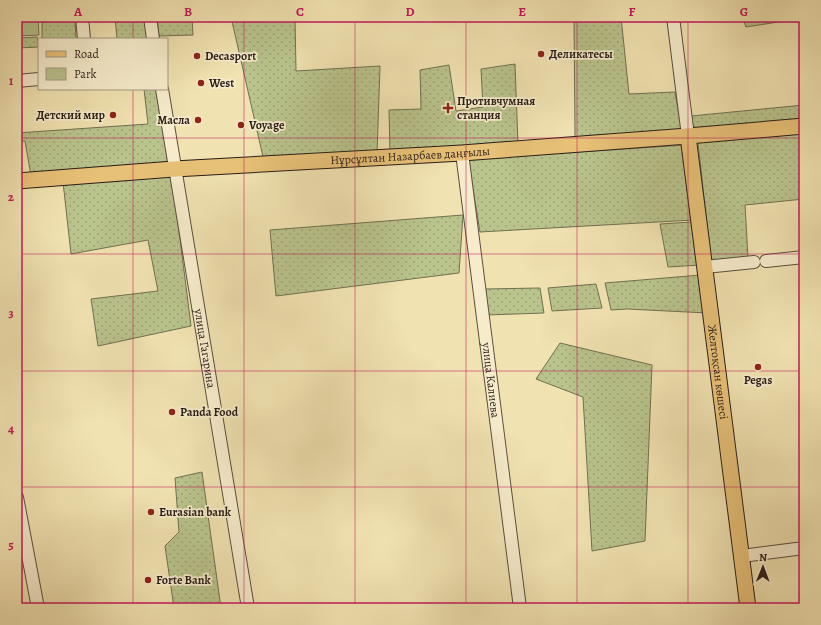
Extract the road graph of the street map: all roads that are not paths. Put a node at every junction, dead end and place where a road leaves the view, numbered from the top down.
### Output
1 (82, 17) edge
2 (150, 17) edge
3 (672, 17) edge
4 (84, 38) edge
5 (153, 38) edge
6 (38, 79) edge
7 (17, 81) edge
8 (162, 90) edge
9 (804, 126) edge
10 (688, 136) junction
11 (462, 153) junction
12 (174, 169) junction
13 (17, 181) edge
14 (804, 257) edge
15 (766, 261) dead end
16 (754, 262) dead end
17 (705, 268) junction
18 (17, 497) edge
19 (804, 548) edge
20 (742, 556) junction
21 (38, 608) edge
22 (248, 608) edge
23 (520, 608) edge
24 (748, 608) edge

1 - 4 street
2 - 5 street
3 - 10 street
6 - 7 street
8 - 12 street, улица Гагарина
9 - 10 main road, Нұрсұлтан Назарбаев даңғылы
10 - 11 main road, Нұрсұлтан Назарбаев даңғылы
10 - 17 main road, Желтоқсан көшесі
11 - 12 main road, Нұрсұлтан Назарбаев даңғылы
11 - 23 street, улица Калиева
12 - 13 main road, Нұрсұлтан Назарбаев даңғылы
12 - 22 street, улица Гагарина
14 - 15 street
16 - 17 street
17 - 20 main road, Желтоқсан көшесі
18 - 21 street
19 - 20 street
20 - 24 main road, Желтоқсан көшесі

